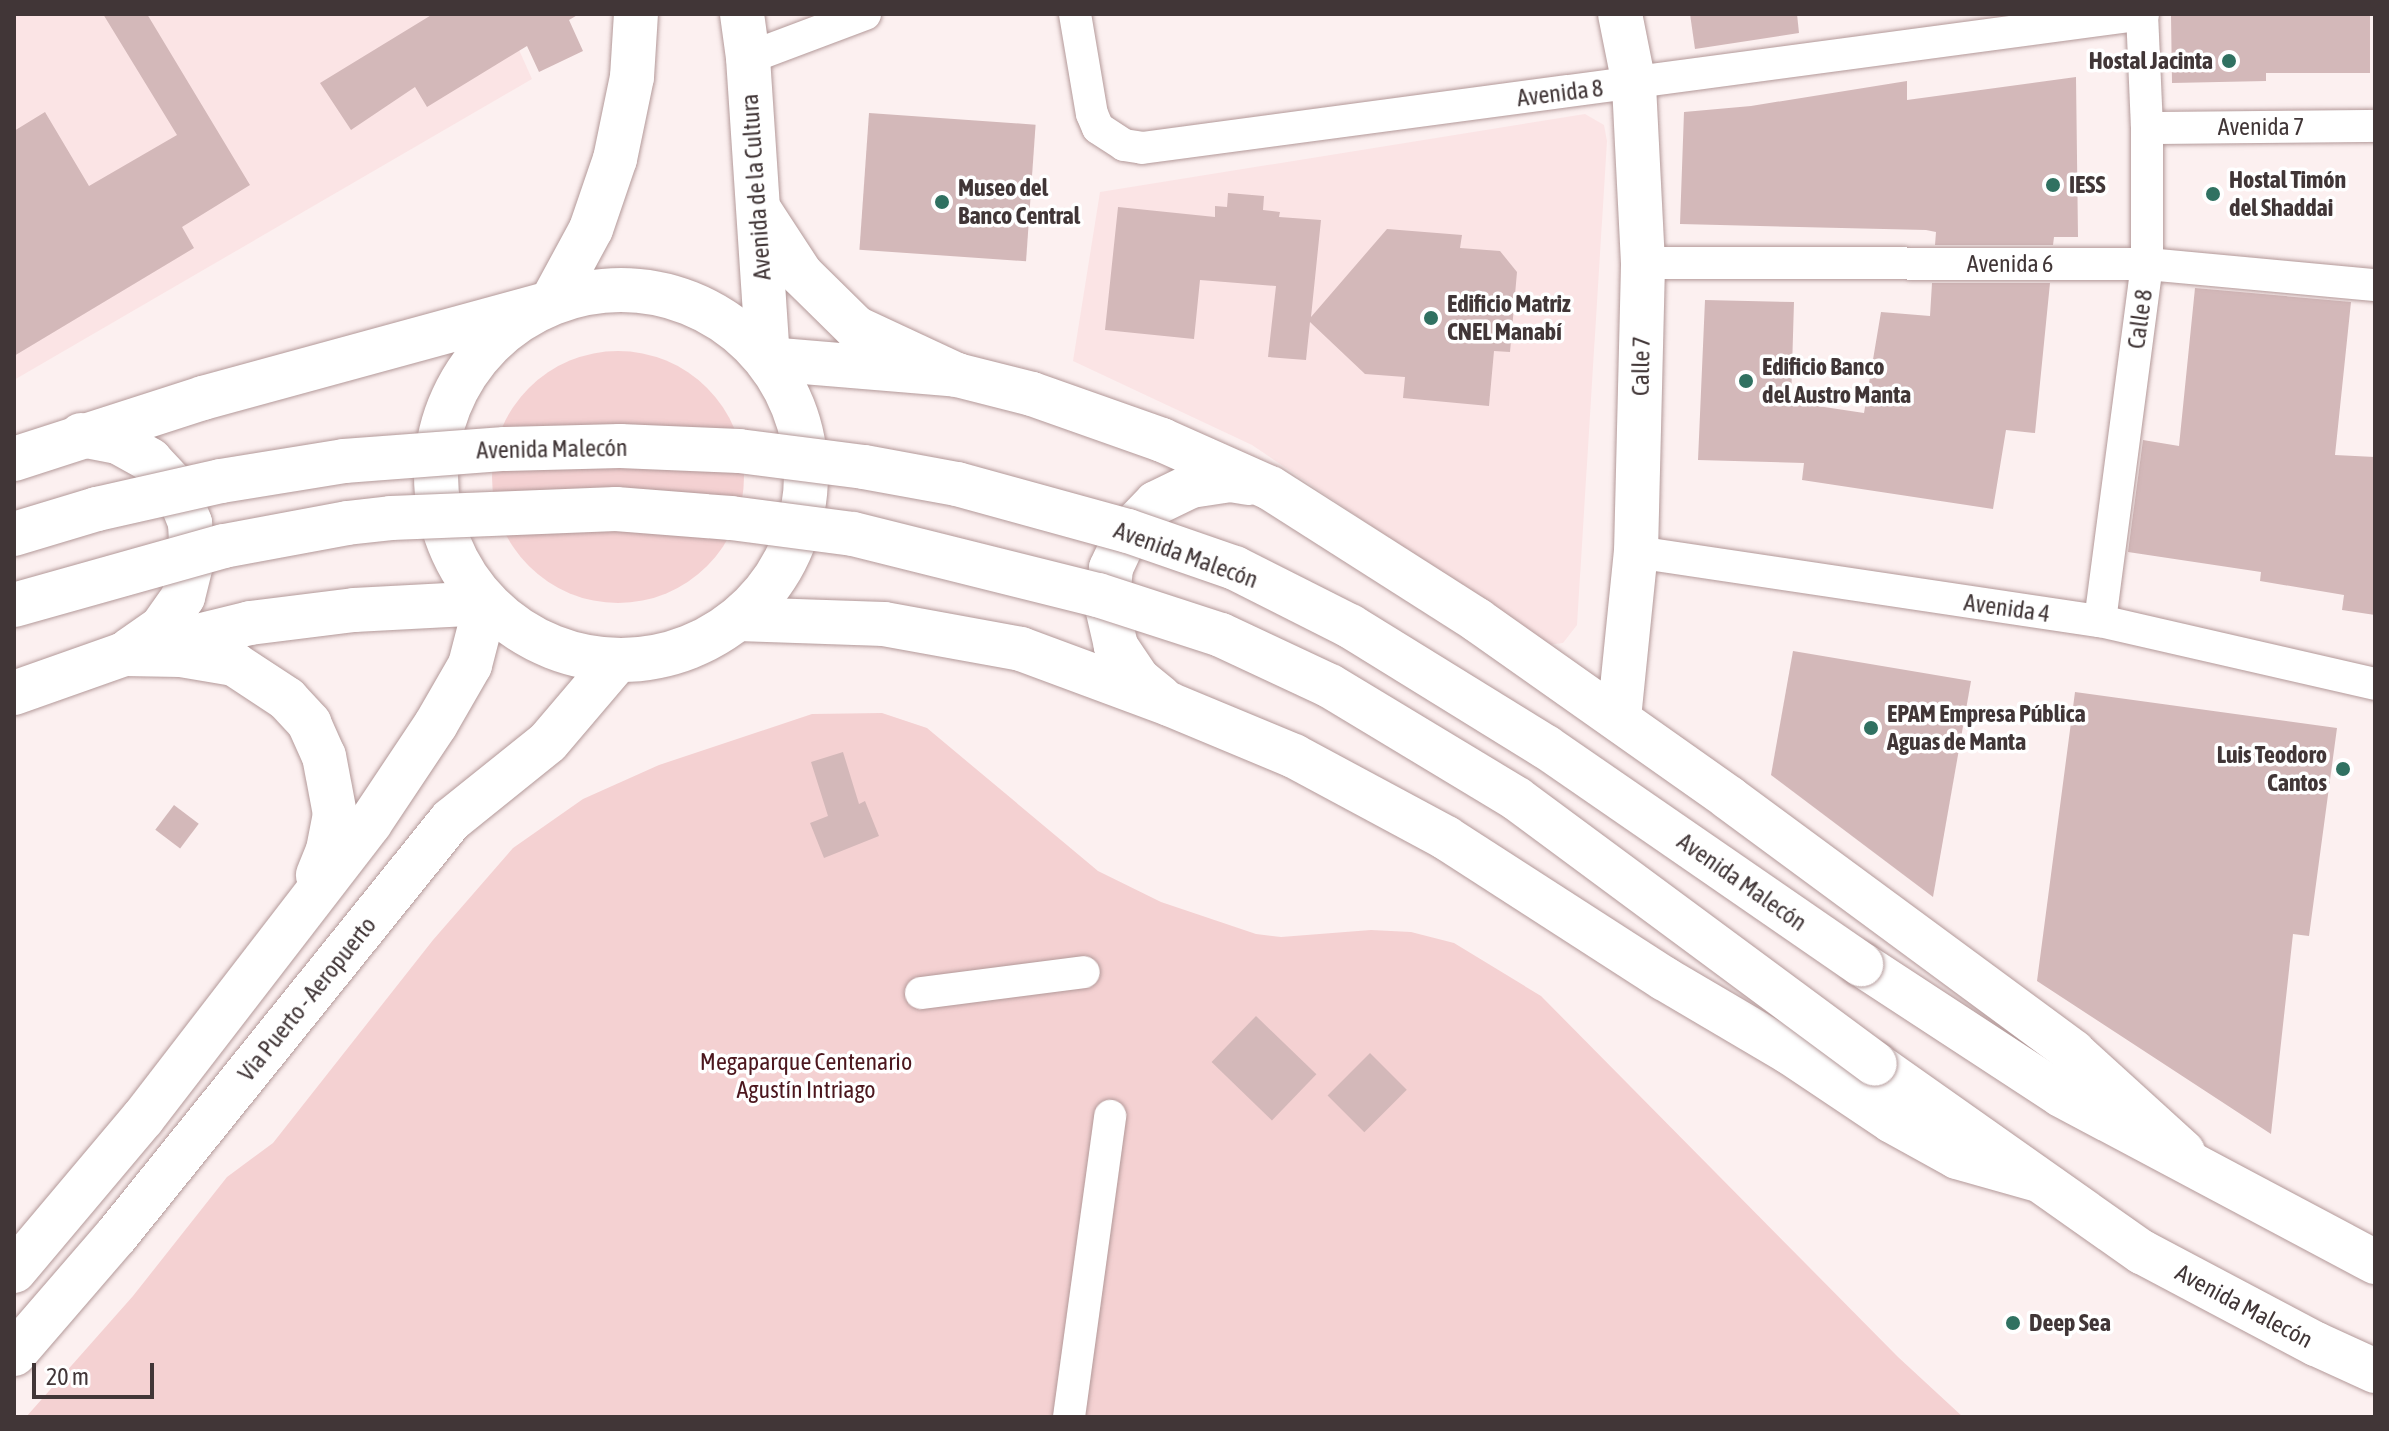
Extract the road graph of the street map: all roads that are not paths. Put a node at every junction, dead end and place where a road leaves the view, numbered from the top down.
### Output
1 (636, 14) edge
2 (742, 14) edge
3 (865, 14) edge
4 (1075, 14) edge
5 (1620, 14) edge
6 (2142, 14) edge
7 (748, 58) junction
8 (1634, 84) junction
9 (2375, 126) edge
10 (2147, 128) junction
11 (755, 202) junction
12 (1643, 263) junction
13 (2147, 264) junction
14 (2375, 285) edge
15 (551, 303) junction
16 (768, 359) junction
17 (957, 375) junction
18 (81, 435) junction
19 (14, 459) edge
20 (1270, 488) junction
21 (14, 534) edge
22 (1636, 552) junction
23 (486, 603) junction
24 (14, 605) edge
25 (738, 619) junction
26 (2100, 621) junction
27 (124, 654) junction
28 (617, 661) junction
29 (2375, 684) edge
30 (14, 693) edge
31 (1169, 704) junction
32 (1619, 718) junction
33 (304, 907) junction
34 (1084, 972) dead end
35 (921, 993) dead end
36 (1110, 1116) dead end
37 (2205, 1172) junction
38 (2038, 1180) junction
39 (2375, 1262) edge
40 (14, 1271) edge
41 (14, 1354) edge
42 (2375, 1371) edge
43 (1069, 1417) edge

1 - 15 main road
2 - 7 main road, Avenida de la Cultura
3 - 7 street
4 - 8 street, Avenida 8
5 - 8 main road, Calle 7
6 - 8 street, Avenida 8
6 - 10 street, Calle 8
7 - 11 main road, Avenida de la Cultura
8 - 12 main road, Calle 7
9 - 10 street, Avenida 7
10 - 13 street, Calle 8
11 - 16 main road, Avenida de la Cultura
11 - 17 main road
12 - 13 street, Avenida 6
12 - 22 main road, Calle 7
13 - 14 street, Avenida 6
13 - 26 street, Calle 8
15 - 16 main road
15 - 18 main road
15 - 23 main road
16 - 17 main road, Avenida Malecón
16 - 25 main road
17 - 20 main road, Avenida Malecón
18 - 19 main road
18 - 27 main road
20 - 31 main road
20 - 32 main road, Avenida Malecón
21 - 37 main road, Avenida Malecón, bridge
22 - 26 street, Avenida 4
22 - 32 main road, Calle 7
23 - 27 main road
23 - 28 main road
23 - 33 main road
24 - 38 main road, Avenida Malecón, bridge
25 - 28 main road
25 - 31 main road, Avenida Malecón
26 - 29 street, Avenida 4
27 - 30 main road
27 - 33 main road
28 - 41 main road, Via Puerto - Aeropuerto
31 - 38 main road, Avenida Malecón
32 - 37 main road, Avenida Malecón
33 - 40 main road
34 - 35 street
36 - 43 street
37 - 39 main road, Avenida Malecón
38 - 42 main road, Avenida Malecón

